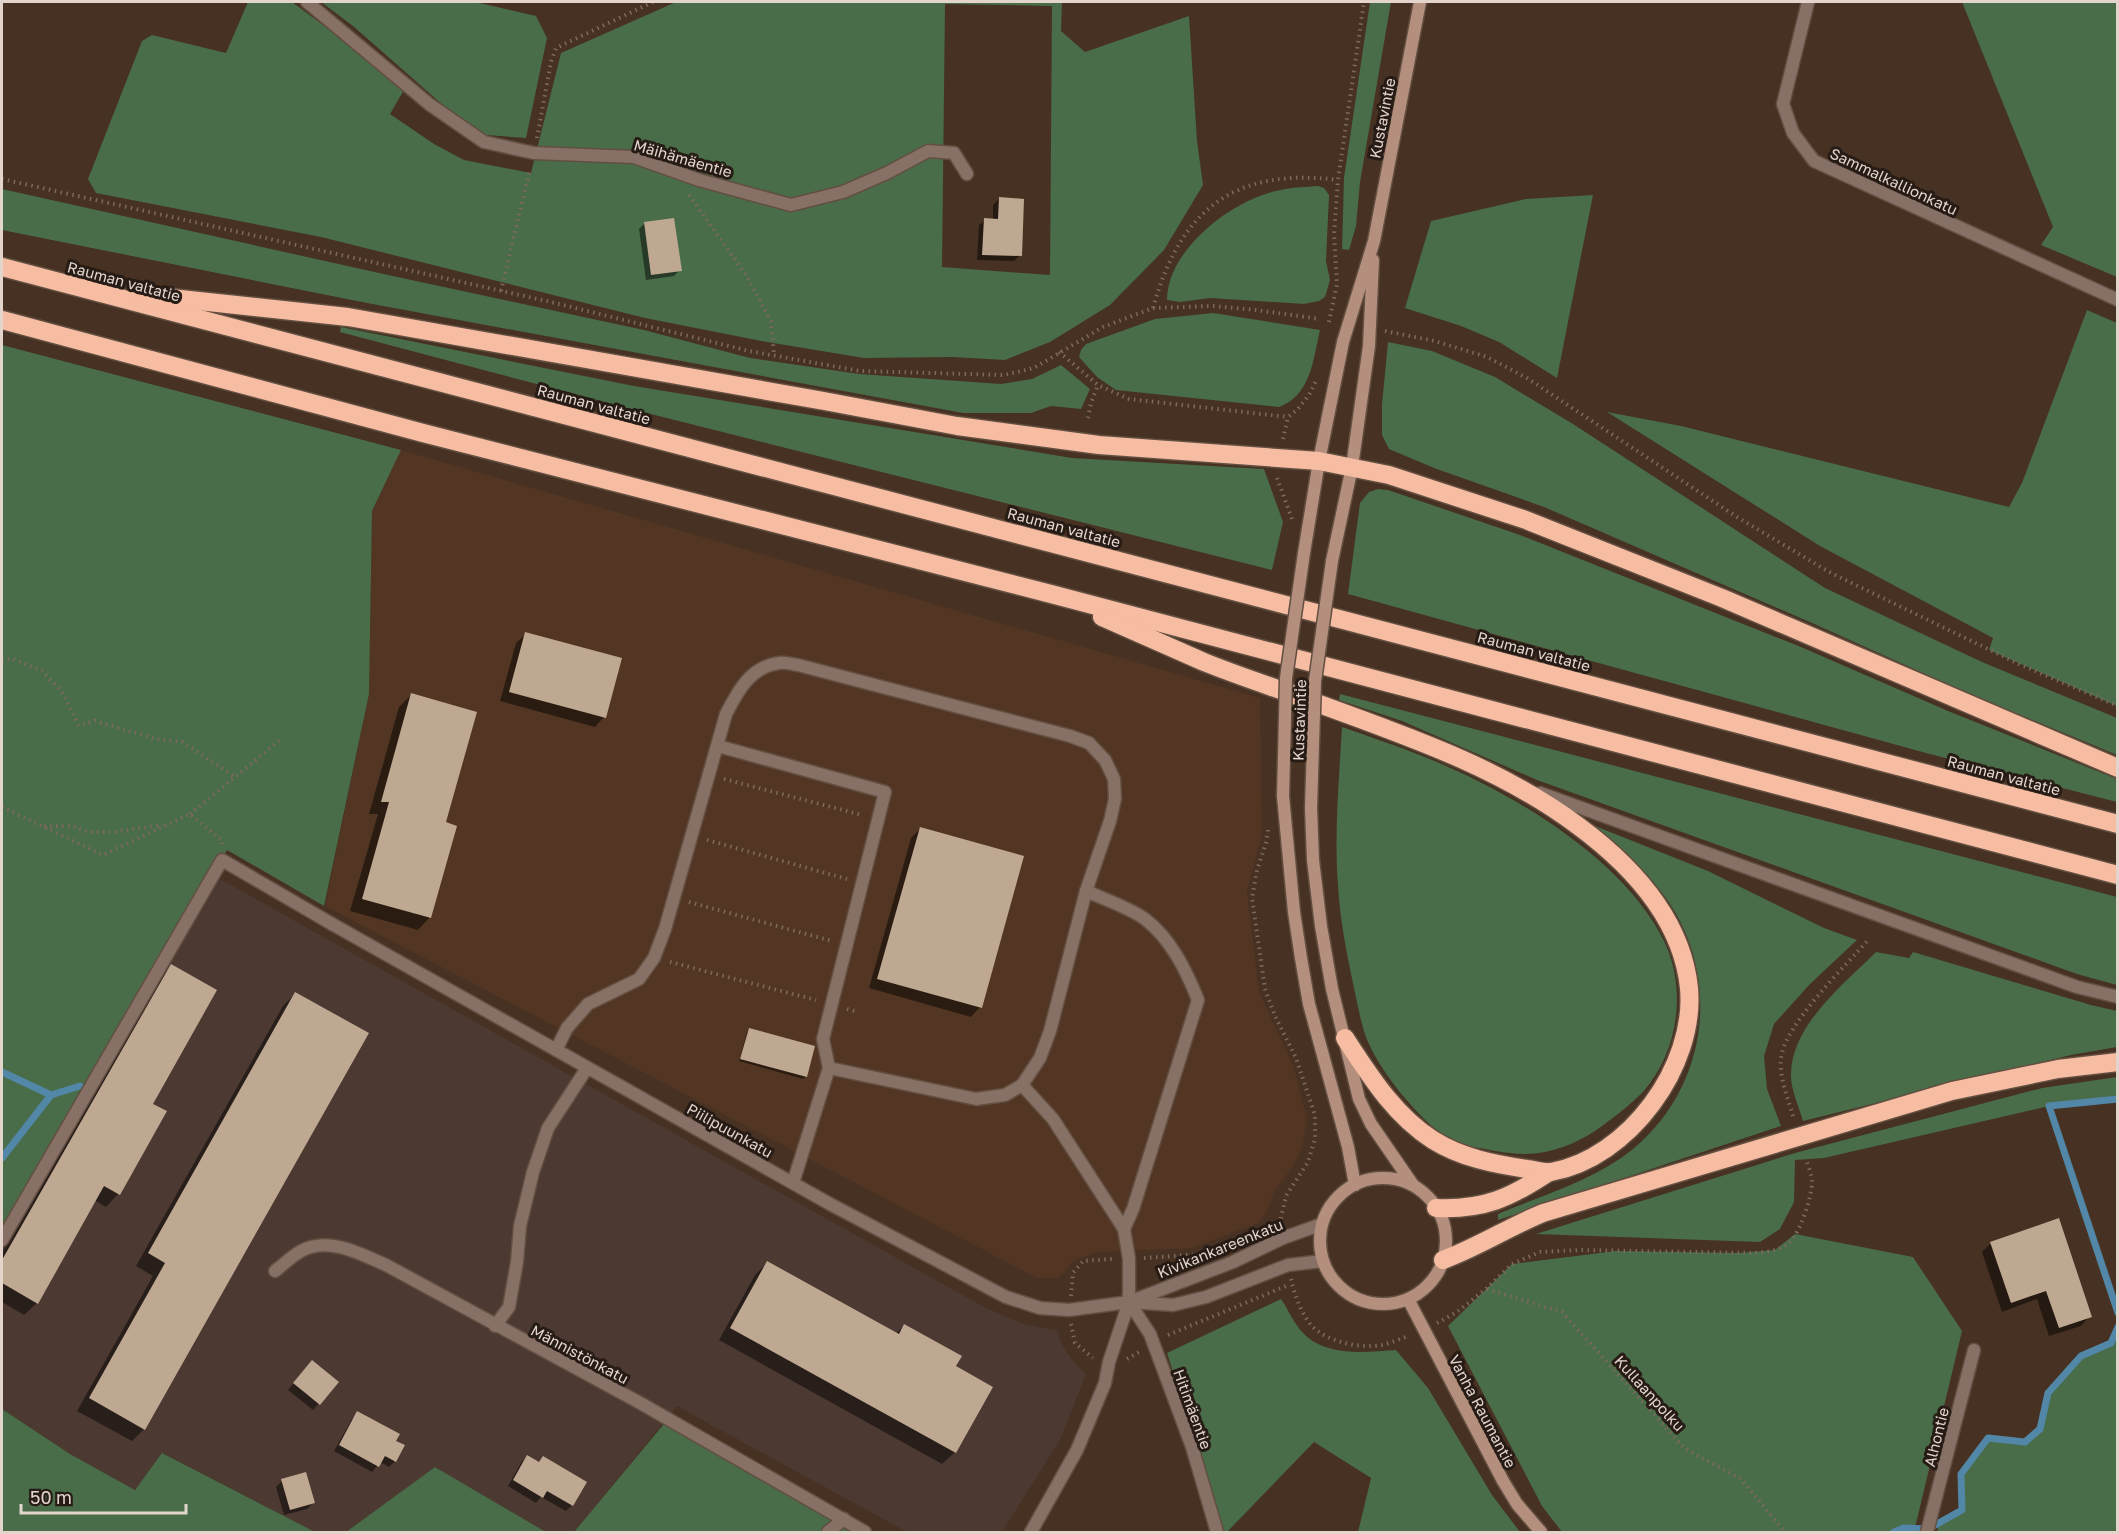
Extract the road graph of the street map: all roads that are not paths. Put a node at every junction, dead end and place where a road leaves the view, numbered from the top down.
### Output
1 (307, 2) edge
2 (1420, 2) edge
3 (1808, 2) edge
4 (967, 174) dead end
5 (1374, 241) junction
6 (2, 267) edge
7 (82, 288) junction
8 (2118, 300) edge
9 (2, 320) edge
10 (1319, 461) junction
11 (1352, 467) junction
12 (1051, 594) junction
13 (718, 746) junction
14 (2118, 768) edge
15 (1516, 785) junction
16 (2118, 824) edge
17 (2118, 876) edge
18 (1086, 891) junction
19 (2118, 997) edge
20 (1345, 1038) junction
21 (556, 1050) junction
22 (2118, 1062) edge
23 (587, 1068) junction
24 (829, 1068) junction
25 (1022, 1084) junction
26 (1549, 1172) junction
27 (793, 1183) junction
28 (1355, 1185) junction
29 (1413, 1185) junction
30 (1436, 1208) junction
31 (1322, 1224) junction
32 (1124, 1229) junction
33 (2, 1240) edge
34 (1443, 1260) junction
35 (1323, 1261) junction
36 (275, 1271) dead end
37 (1408, 1299) junction
38 (1129, 1302) junction
39 (495, 1326) junction
40 (1974, 1350) dead end
41 (844, 1519) junction
42 (828, 1533) edge
43 (865, 1533) edge
44 (1031, 1533) edge
45 (1216, 1533) edge
46 (1540, 1533) edge
47 (1927, 1533) edge

1 - 4 street, Mäihämäentie
2 - 5 main road, Kustavintie
3 - 8 street, Sammalkallionkatu
5 - 10 main road, Kustavintie
5 - 11 main road, Kustavintie
6 - 7 highway, Rauman valtatie
7 - 10 highway
7 - 16 highway, Rauman valtatie
9 - 12 highway
10 - 11 highway
10 - 28 main road, Kustavintie, bridge
11 - 14 highway
11 - 20 main road, Kustavintie, bridge
12 - 15 highway
12 - 17 highway
13 - 18 street
13 - 21 street
13 - 24 street
15 - 19 street
15 - 26 highway
18 - 25 street
18 - 32 street
20 - 26 highway
20 - 29 main road, Kustavintie
21 - 23 street, Piilipuunkatu
21 - 33 street, Piilipuunkatu
22 - 34 highway
23 - 27 street, Piilipuunkatu
23 - 39 street
24 - 25 street
24 - 27 street
25 - 32 street
26 - 30 highway
27 - 38 street, Piilipuunkatu
28 - 29 main road
28 - 31 main road
29 - 30 main road
30 - 34 main road
31 - 35 main road
31 - 38 street, Kivikankareenkatu
32 - 38 street
34 - 37 main road
35 - 37 main road
35 - 38 street
36 - 39 street, Männistönkatu
37 - 46 main road, Vanha Raumantie
38 - 44 street
38 - 45 street, Hitimäentie
39 - 41 street, Männistönkatu
40 - 47 street, Alhontie
41 - 42 street
41 - 43 street, Männistönkatu

